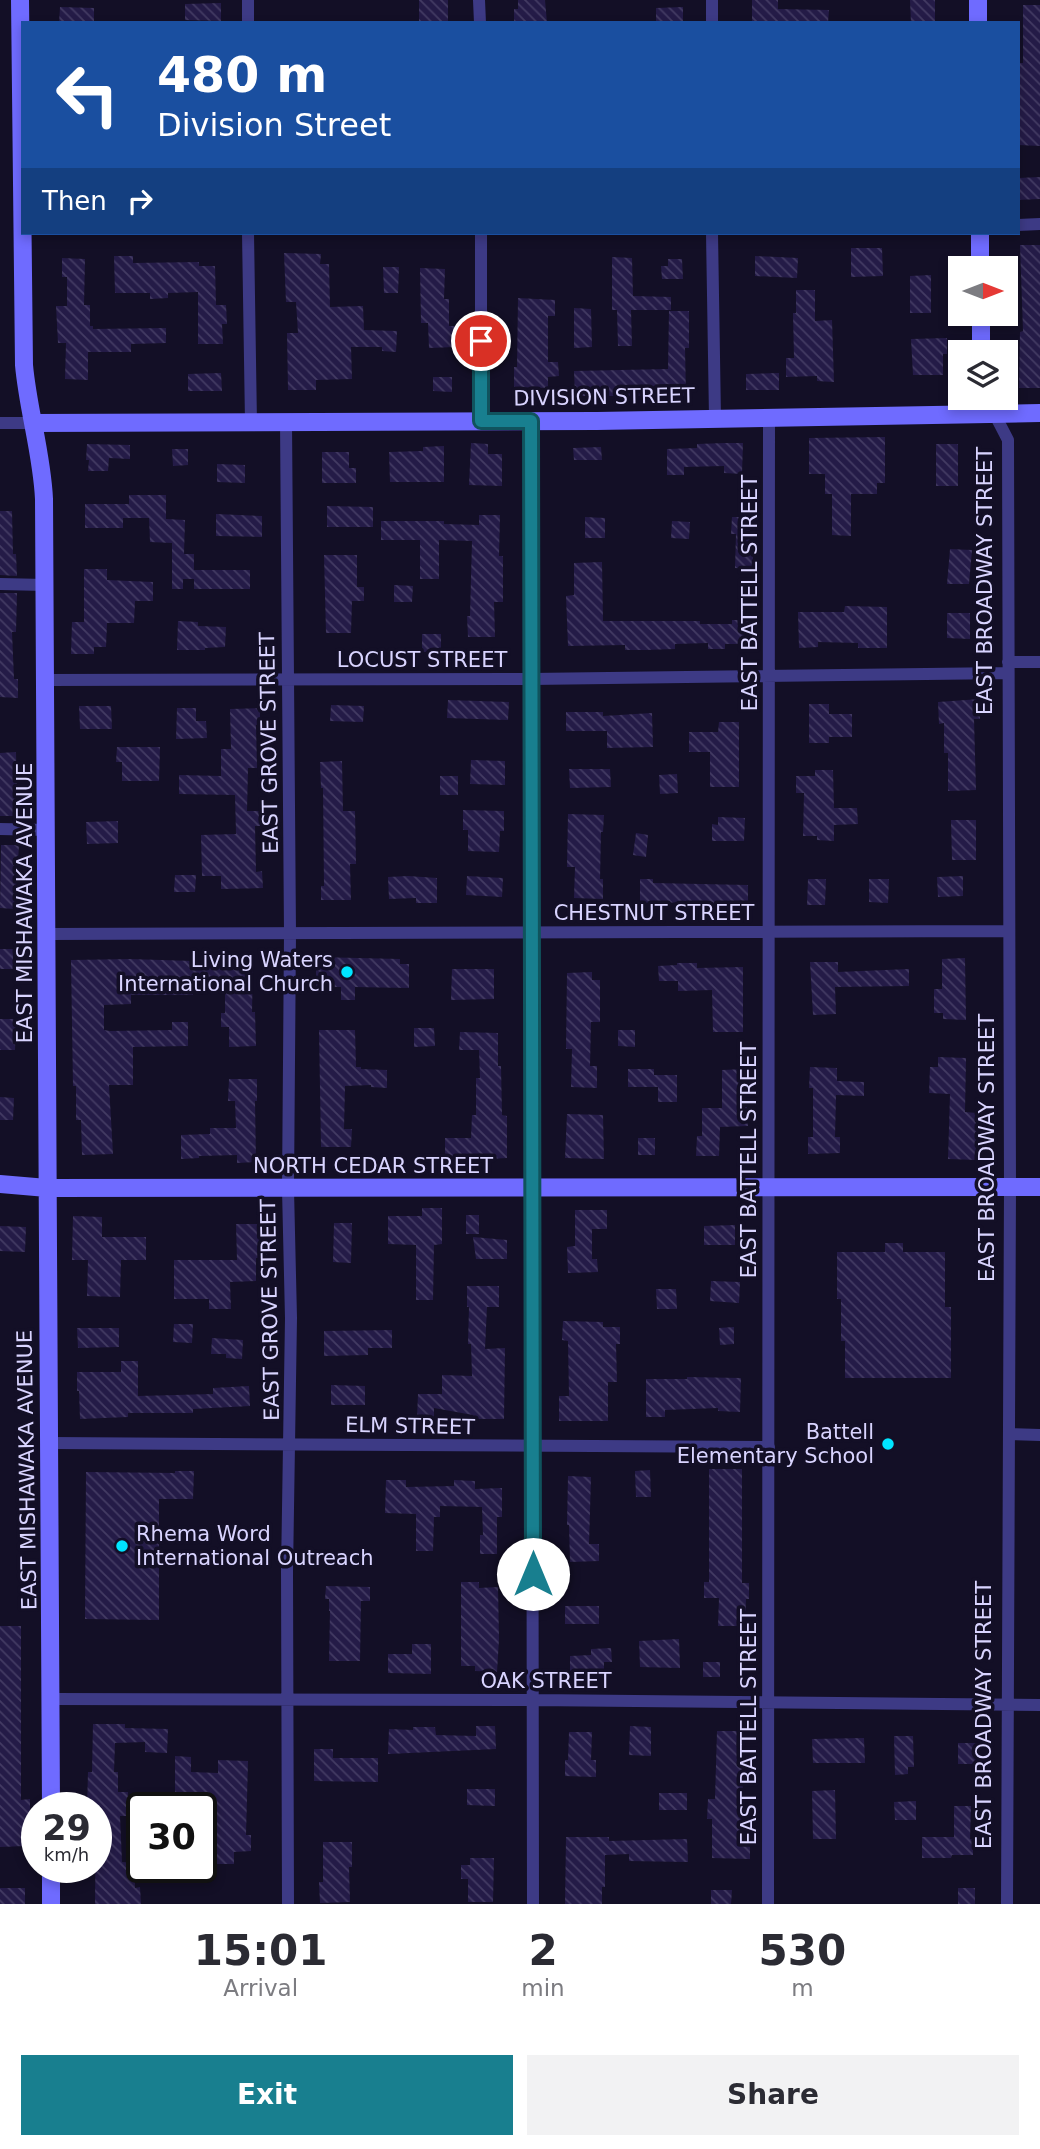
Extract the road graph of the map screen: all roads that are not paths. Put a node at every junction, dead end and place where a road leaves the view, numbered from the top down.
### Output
1 (20, 0) edge
2 (248, 0) edge
3 (480, 0) edge
4 (712, 0) edge
5 (978, 0) edge
6 (248, 21) edge
7 (480, 21) edge
8 (712, 21) edge
9 (978, 21) edge
10 (21, 116) edge
11 (1020, 225) edge
12 (1040, 225) edge
13 (22, 235) edge
14 (248, 235) edge
15 (481, 235) edge
16 (712, 235) edge
17 (980, 235) edge
18 (980, 256) edge
19 (948, 407) edge
20 (1018, 409) edge
21 (993, 410) edge
22 (1040, 413) edge
23 (769, 417) junction
24 (715, 418) junction
25 (481, 421) junction
26 (531, 421) junction
27 (286, 422) junction
28 (0, 423) edge
29 (33, 423) junction
30 (251, 423) junction
31 (0, 584) edge
32 (45, 585) junction
33 (1040, 662) edge
34 (1008, 668) junction
35 (768, 677) junction
36 (287, 679) junction
37 (531, 679) junction
38 (46, 680) junction
39 (0, 829) edge
40 (47, 830) junction
41 (1009, 931) junction
42 (768, 932) junction
43 (290, 933) junction
44 (531, 933) junction
45 (48, 934) junction
46 (0, 1184) edge
47 (1010, 1187) junction
48 (1040, 1187) edge
49 (47, 1188) junction
50 (532, 1188) junction
51 (769, 1188) junction
52 (288, 1189) junction
53 (1009, 1434) junction
54 (1040, 1435) edge
55 (50, 1443) junction
56 (290, 1443) junction
57 (533, 1447) junction
58 (769, 1447) junction
59 (52, 1699) junction
60 (288, 1699) junction
61 (533, 1700) junction
62 (769, 1702) junction
63 (1006, 1705) junction
64 (1040, 1705) edge
65 (51, 1792) edge
66 (51, 1883) edge
67 (51, 1904) edge
68 (288, 1904) edge
69 (533, 1904) edge
70 (768, 1904) edge
71 (1007, 1904) edge

1 - 10 street, EAST MISHAWAKA AVENUE
2 - 6 street
3 - 7 street
4 - 8 street
5 - 9 street
11 - 12 street
13 - 29 street, EAST MISHAWAKA AVENUE
14 - 30 street
15 - 25 street
16 - 24 street
17 - 18 street
19 - 23 street, DIVISION STREET
20 - 22 street, DIVISION STREET
21 - 34 street, EAST BROADWAY STREET
23 - 24 street, DIVISION STREET
23 - 35 street, EAST BATTELL STREET
24 - 26 street, DIVISION STREET
25 - 26 street, DIVISION STREET
25 - 27 street, DIVISION STREET
26 - 37 street
27 - 30 street, DIVISION STREET
27 - 36 street, EAST GROVE STREET
28 - 29 street, DIVISION STREET
29 - 30 street, DIVISION STREET
29 - 32 street, EAST MISHAWAKA AVENUE
31 - 32 street
32 - 38 street, EAST MISHAWAKA AVENUE
33 - 34 street, LOCUST STREET
34 - 35 street, LOCUST STREET
34 - 41 street, EAST BROADWAY STREET
35 - 37 street, LOCUST STREET
35 - 42 street, EAST BATTELL STREET
36 - 37 street, LOCUST STREET
36 - 38 street, LOCUST STREET
36 - 43 street, EAST GROVE STREET
37 - 44 street
38 - 40 street, EAST MISHAWAKA AVENUE
39 - 40 street
40 - 45 street, EAST MISHAWAKA AVENUE
41 - 42 street, CHESTNUT STREET
41 - 47 street, EAST BROADWAY STREET
42 - 44 street, CHESTNUT STREET
42 - 51 street, EAST BATTELL STREET
43 - 44 street, CHESTNUT STREET
43 - 45 street, CHESTNUT STREET
43 - 52 street, EAST GROVE STREET
44 - 50 street
45 - 49 street, EAST MISHAWAKA AVENUE
46 - 49 street, NORTH CEDAR STREET
47 - 48 street, NORTH CEDAR STREET
47 - 51 street, NORTH CEDAR STREET
47 - 53 street, EAST BROADWAY STREET
49 - 52 street, NORTH CEDAR STREET
49 - 55 street, EAST MISHAWAKA AVENUE
50 - 51 street, NORTH CEDAR STREET
50 - 52 street, NORTH CEDAR STREET
50 - 57 street
51 - 58 street, EAST BATTELL STREET
52 - 56 street, EAST GROVE STREET
53 - 54 street
53 - 63 street, EAST BROADWAY STREET
55 - 56 street, ELM STREET
55 - 59 street, EAST MISHAWAKA AVENUE
56 - 57 street, ELM STREET
56 - 60 street, EAST GROVE STREET
57 - 58 street, ELM STREET
57 - 61 street
58 - 62 street, EAST BATTELL STREET
59 - 60 street, OAK STREET
59 - 65 street, EAST MISHAWAKA AVENUE
60 - 61 street, OAK STREET
60 - 68 street, EAST GROVE STREET
61 - 62 street, OAK STREET
61 - 69 street
62 - 63 street, OAK STREET
62 - 70 street, EAST BATTELL STREET
63 - 64 street, OAK STREET
63 - 71 street, EAST BROADWAY STREET
66 - 67 street

